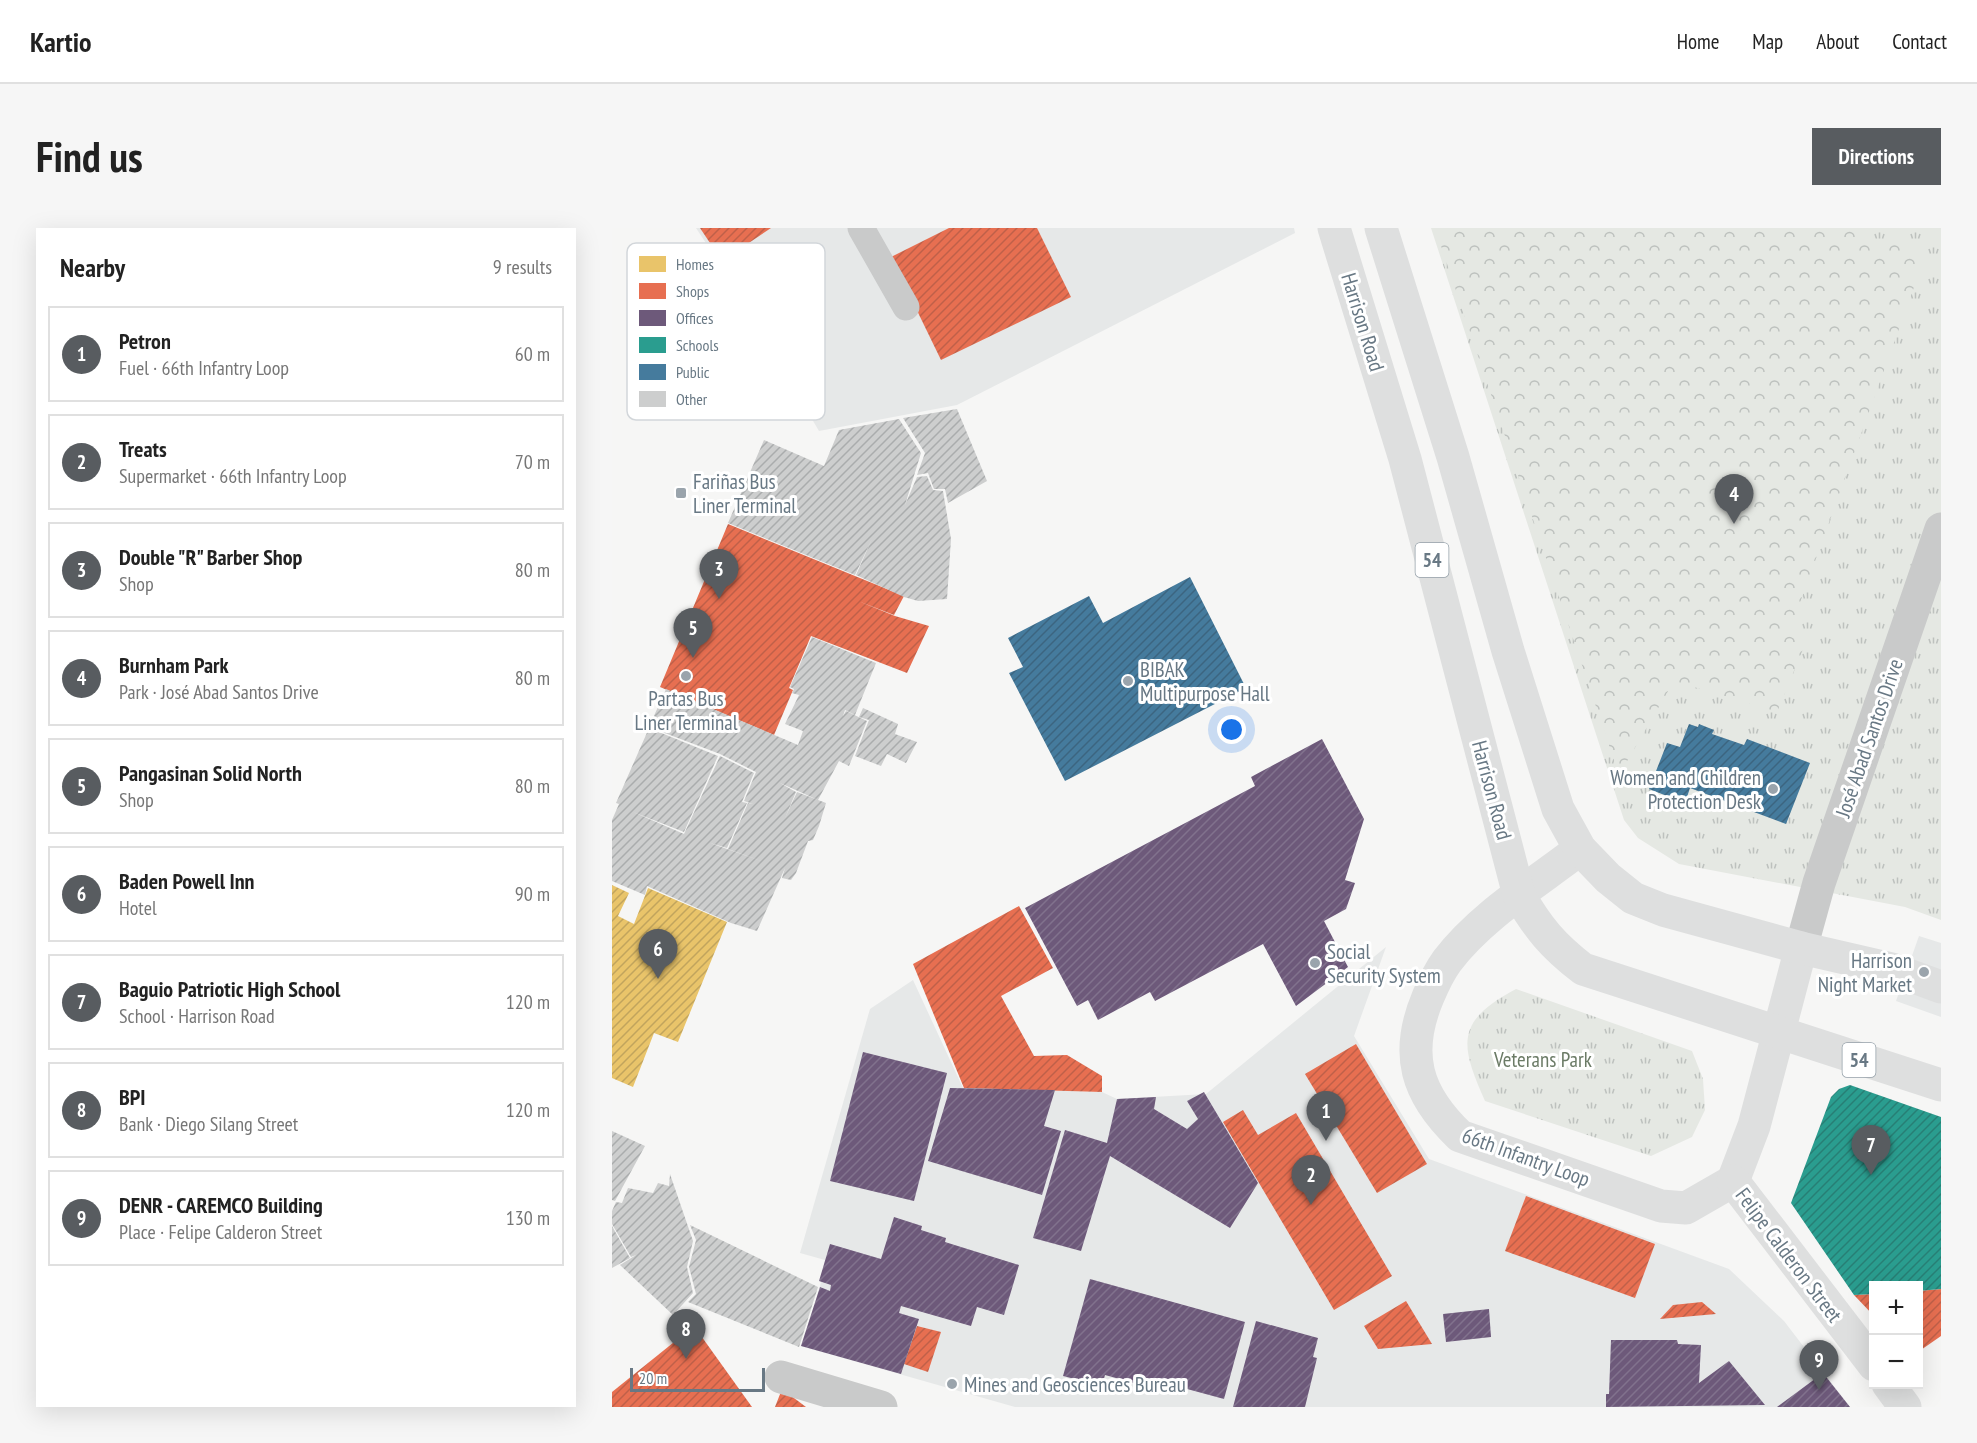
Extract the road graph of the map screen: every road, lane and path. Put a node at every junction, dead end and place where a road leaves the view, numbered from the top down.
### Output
1 (861, 228) edge
2 (1334, 228) edge
3 (1381, 228) edge
4 (906, 307) dead end
5 (1941, 529) edge
6 (1580, 849) junction
7 (1519, 896) junction
8 (1801, 948) junction
9 (1941, 987) edge
10 (1777, 1033) junction
11 (1941, 1085) edge
12 (1733, 1181) junction
13 (1869, 1358) edge
14 (781, 1377) dead end
15 (1892, 1389) edge
16 (881, 1407) edge
17 (1905, 1407) edge

1 - 4 lane
2 - 7 main road, Harrison Road / 54
3 - 6 main road, 54
5 - 8 street, José Abad Santos Drive
6 - 7 main road, 66th Infantry Loop
6 - 8 main road, 54
7 - 10 main road, Harrison Road / 54
7 - 12 main road, 66th Infantry Loop
8 - 9 main road, 54
8 - 10 main road, Felipe Calderon Street
10 - 11 main road, Harrison Road / 54
10 - 12 main road, Felipe Calderon Street
12 - 13 main road, Felipe Calderon Street
14 - 16 street
15 - 17 main road

